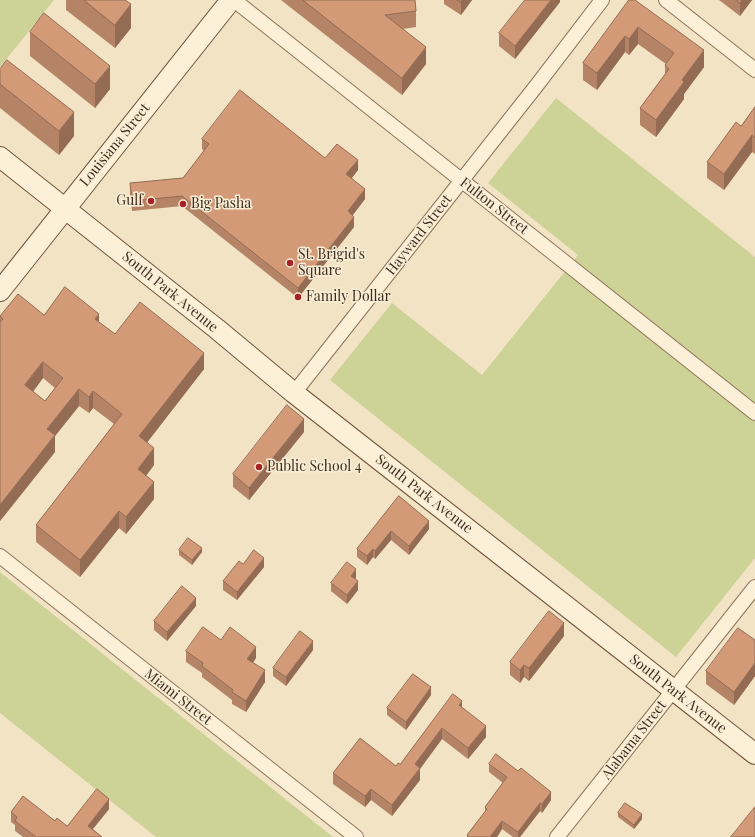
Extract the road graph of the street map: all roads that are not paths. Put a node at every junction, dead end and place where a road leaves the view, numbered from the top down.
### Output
1 (233, 0) edge
2 (602, 0) edge
3 (666, 0) edge
4 (755, 70) edge
5 (0, 156) edge
6 (462, 180) junction
7 (65, 208) junction
8 (0, 291) edge
9 (294, 394) junction
10 (755, 413) edge
11 (0, 556) edge
12 (755, 587) edge
13 (674, 690) junction
14 (755, 754) edge
15 (356, 837) edge
16 (557, 837) edge

1 - 6 street, Fulton Street
1 - 7 street, Louisiana Street
2 - 6 street, Hayward Street
3 - 4 street
5 - 7 street, South Park Avenue
6 - 9 street, Hayward Street
6 - 10 street, Fulton Street
7 - 8 street, Louisiana Street
7 - 9 street, South Park Avenue
9 - 13 street, South Park Avenue
11 - 15 street, Miami Street
12 - 13 street, Alabama Street
13 - 14 street, South Park Avenue
13 - 16 street, Alabama Street

